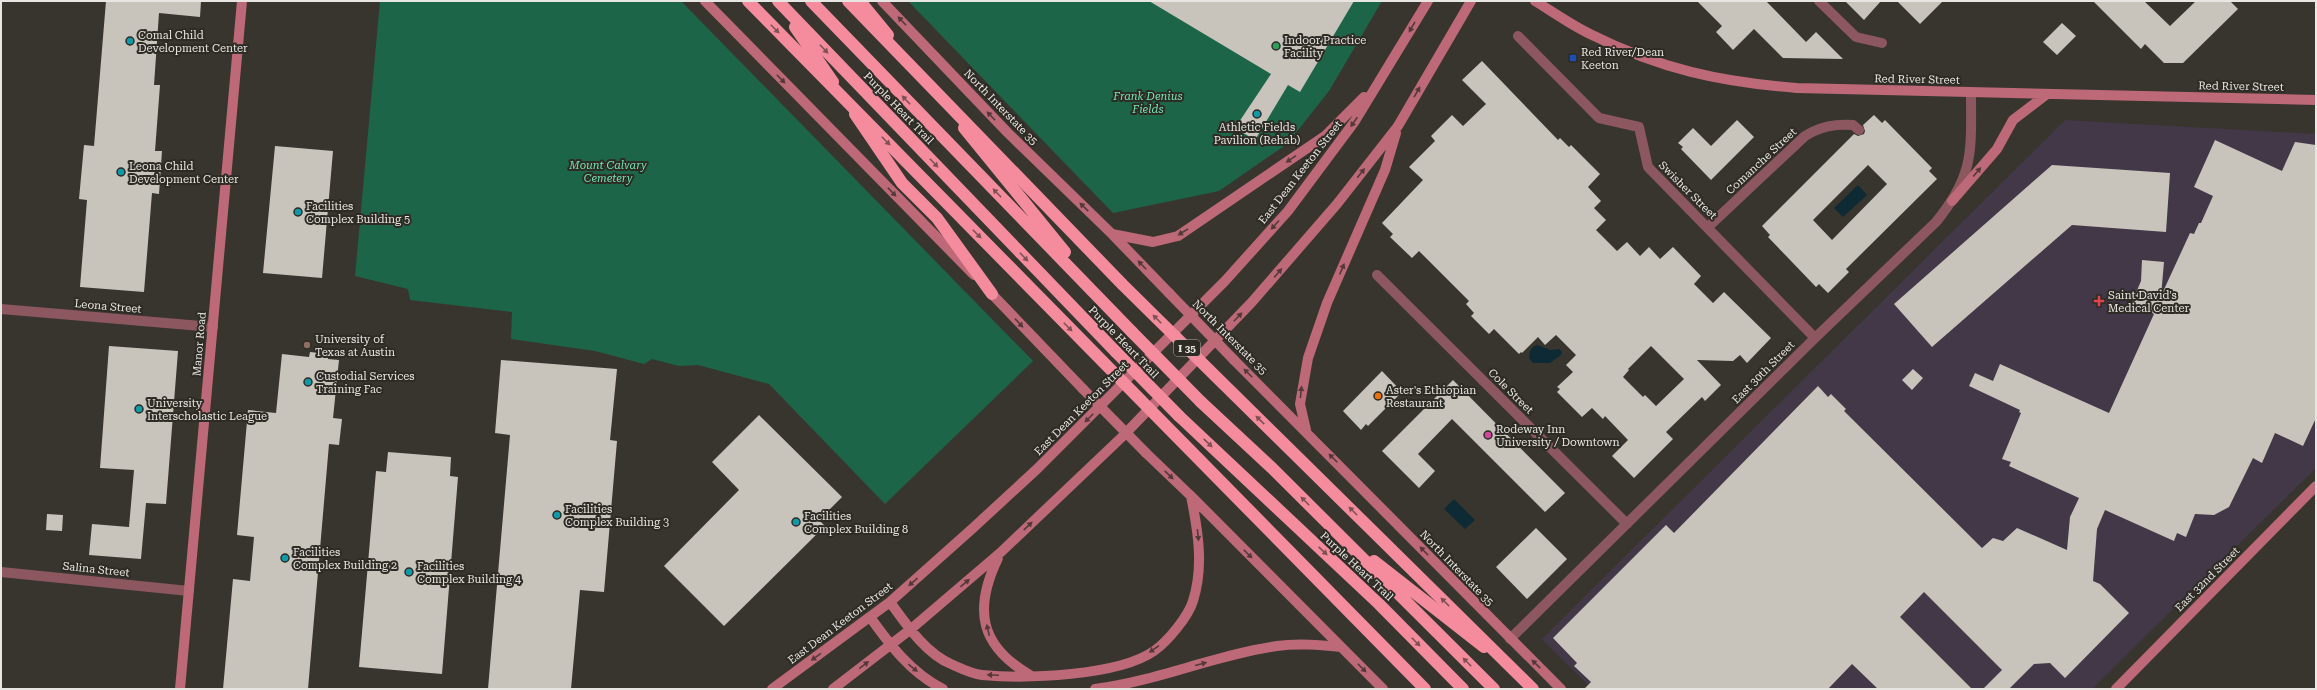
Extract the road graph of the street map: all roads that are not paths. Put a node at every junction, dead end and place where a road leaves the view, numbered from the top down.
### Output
1 (242, 1) edge
2 (705, 1) edge
3 (748, 1) edge
4 (777, 1) edge
5 (811, 1) edge
6 (848, 1) edge
7 (860, 1) edge
8 (882, 1) edge
9 (1428, 1) edge
10 (1471, 1) edge
11 (1535, 1) edge
12 (1819, 1) edge
13 (1518, 36) dead end
14 (1882, 43) dead end
15 (1397, 54) junction
16 (1971, 92) junction
17 (2047, 94) junction
18 (2316, 100) edge
19 (1398, 126) junction
20 (1859, 130) dead end
21 (1952, 202) junction
22 (1708, 228) junction
23 (1112, 234) junction
24 (1377, 275) dead end
25 (992, 294) junction
26 (1103, 300) junction
27 (1, 309) edge
28 (213, 327) junction
29 (1815, 338) junction
30 (1306, 430) junction
31 (2316, 486) edge
32 (1191, 496) junction
33 (1627, 524) junction
34 (1336, 533) junction
35 (1000, 553) junction
36 (1, 572) edge
37 (189, 591) junction
38 (890, 602) junction
39 (870, 617) junction
40 (911, 629) junction
41 (1510, 639) junction
42 (890, 646) junction
43 (1341, 647) junction
44 (1032, 676) junction
45 (180, 689) edge
46 (772, 689) edge
47 (833, 689) edge
48 (943, 689) edge
49 (1095, 689) edge
50 (1383, 689) edge
51 (1425, 689) edge
52 (1463, 689) edge
53 (1494, 689) edge
54 (1532, 689) edge
55 (1537, 689) edge
56 (1561, 689) edge
57 (2116, 689) edge

1 - 28 main road, Manor Road
2 -> 25 main road
3 -> 51 highway, bridge
4 - 25 highway
4 -> 52 highway, Purple Heart Trail, bridge
26 -> 5 highway, Purple Heart Trail / I 35
54 -> 6 highway, I 35, bridge
7 - 26 highway
23 -> 8 main road, North Interstate 35
9 -> 15 main road, East Dean Keeton Street
19 -> 10 main road
11 - 16 main road, Red River Street
12 - 14 street
13 - 22 street, Swisher Street
15 -> 23 main road
15 -> 38 main road, East Dean Keeton Street
16 - 17 main road, Red River Street
16 - 21 street, East 30th Street
17 - 18 main road, Red River Street
21 -> 17 main road
30 -> 19 main road
35 -> 19 main road
20 - 22 street, Comanche Street
21 - 29 street, East 30th Street
22 - 29 street, Swisher Street
30 -> 23 main road, North Interstate 35, bridge
24 - 33 street, Cole Street
25 -> 32 main road, bridge
34 -> 26 highway, Purple Heart Trail / I 35, bridge
27 - 28 street, Leona Street
28 - 37 main road, Manor Road
29 - 33 street, East 30th Street
41 -> 30 main road, North Interstate 35
31 - 57 main road, East 32nd Street
32 -> 43 main road
32 -> 44 main road
33 - 41 street, East 30th Street
53 -> 34 highway, Purple Heart Trail / I 35
34 - 55 highway
40 -> 35 main road
44 -> 35 main road
36 - 37 street, Salina Street
37 - 45 main road, Manor Road
38 - 39 main road, East Dean Keeton Street
38 - 40 main road
39 - 42 main road
39 -> 46 main road, East Dean Keeton Street
40 - 42 main road
44 -> 40 main road
56 -> 41 main road, North Interstate 35
47 -> 42 main road
42 -> 48 main road
49 -> 43 main road
43 -> 50 main road

